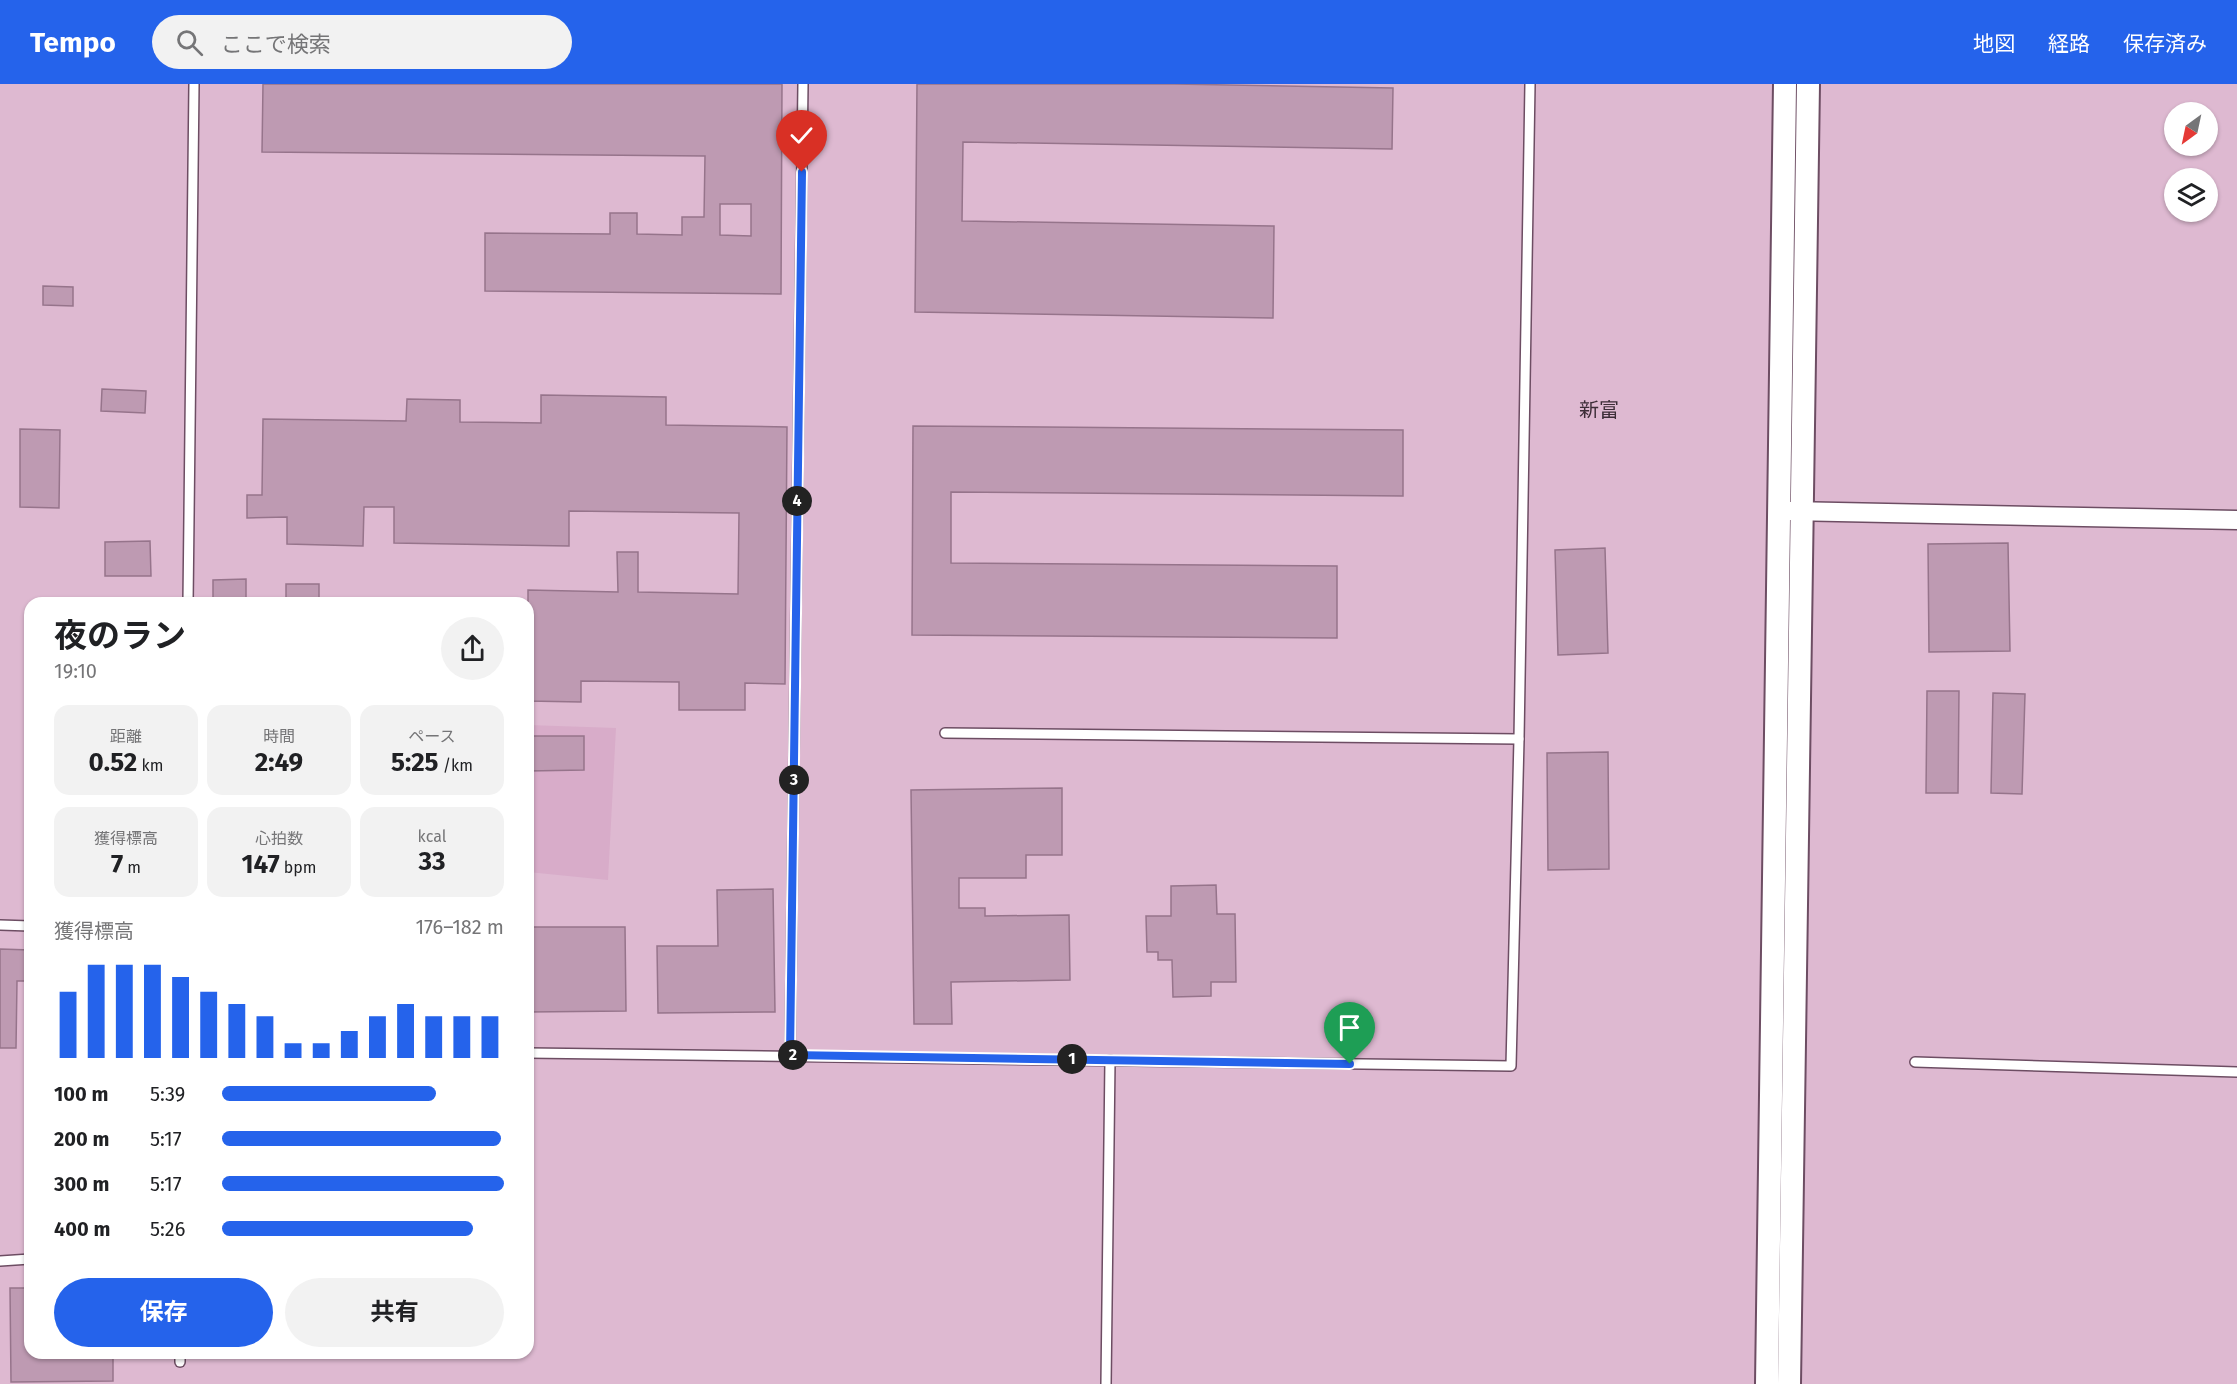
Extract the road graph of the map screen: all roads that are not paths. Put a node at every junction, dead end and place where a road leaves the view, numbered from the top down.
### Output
1 (194, 84) edge
2 (803, 84) edge
3 (1530, 84) edge
4 (1785, 84) edge
5 (1808, 84) edge
6 (1802, 510) junction
7 (1779, 511) junction
8 (2237, 520) edge
9 (188, 597) edge
10 (945, 733) dead end
11 (1519, 739) junction
12 (0, 925) edge
13 (24, 926) edge
14 (534, 1053) edge
15 (790, 1055) junction
16 (1110, 1060) junction
17 (1915, 1062) dead end
18 (2237, 1072) edge
19 (24, 1259) edge
20 (0, 1261) edge
21 (1106, 1384) edge
22 (1767, 1384) edge
23 (1789, 1384) edge

1 - 9 lane
2 - 15 lane
3 - 11 lane
4 - 7 street
5 - 6 street
6 - 7 street
6 - 8 street
6 - 23 street
7 - 22 street
10 - 11 lane
11 - 16 lane
12 - 13 lane
14 - 15 lane
15 - 16 lane
16 - 21 lane
17 - 18 lane
19 - 20 lane

